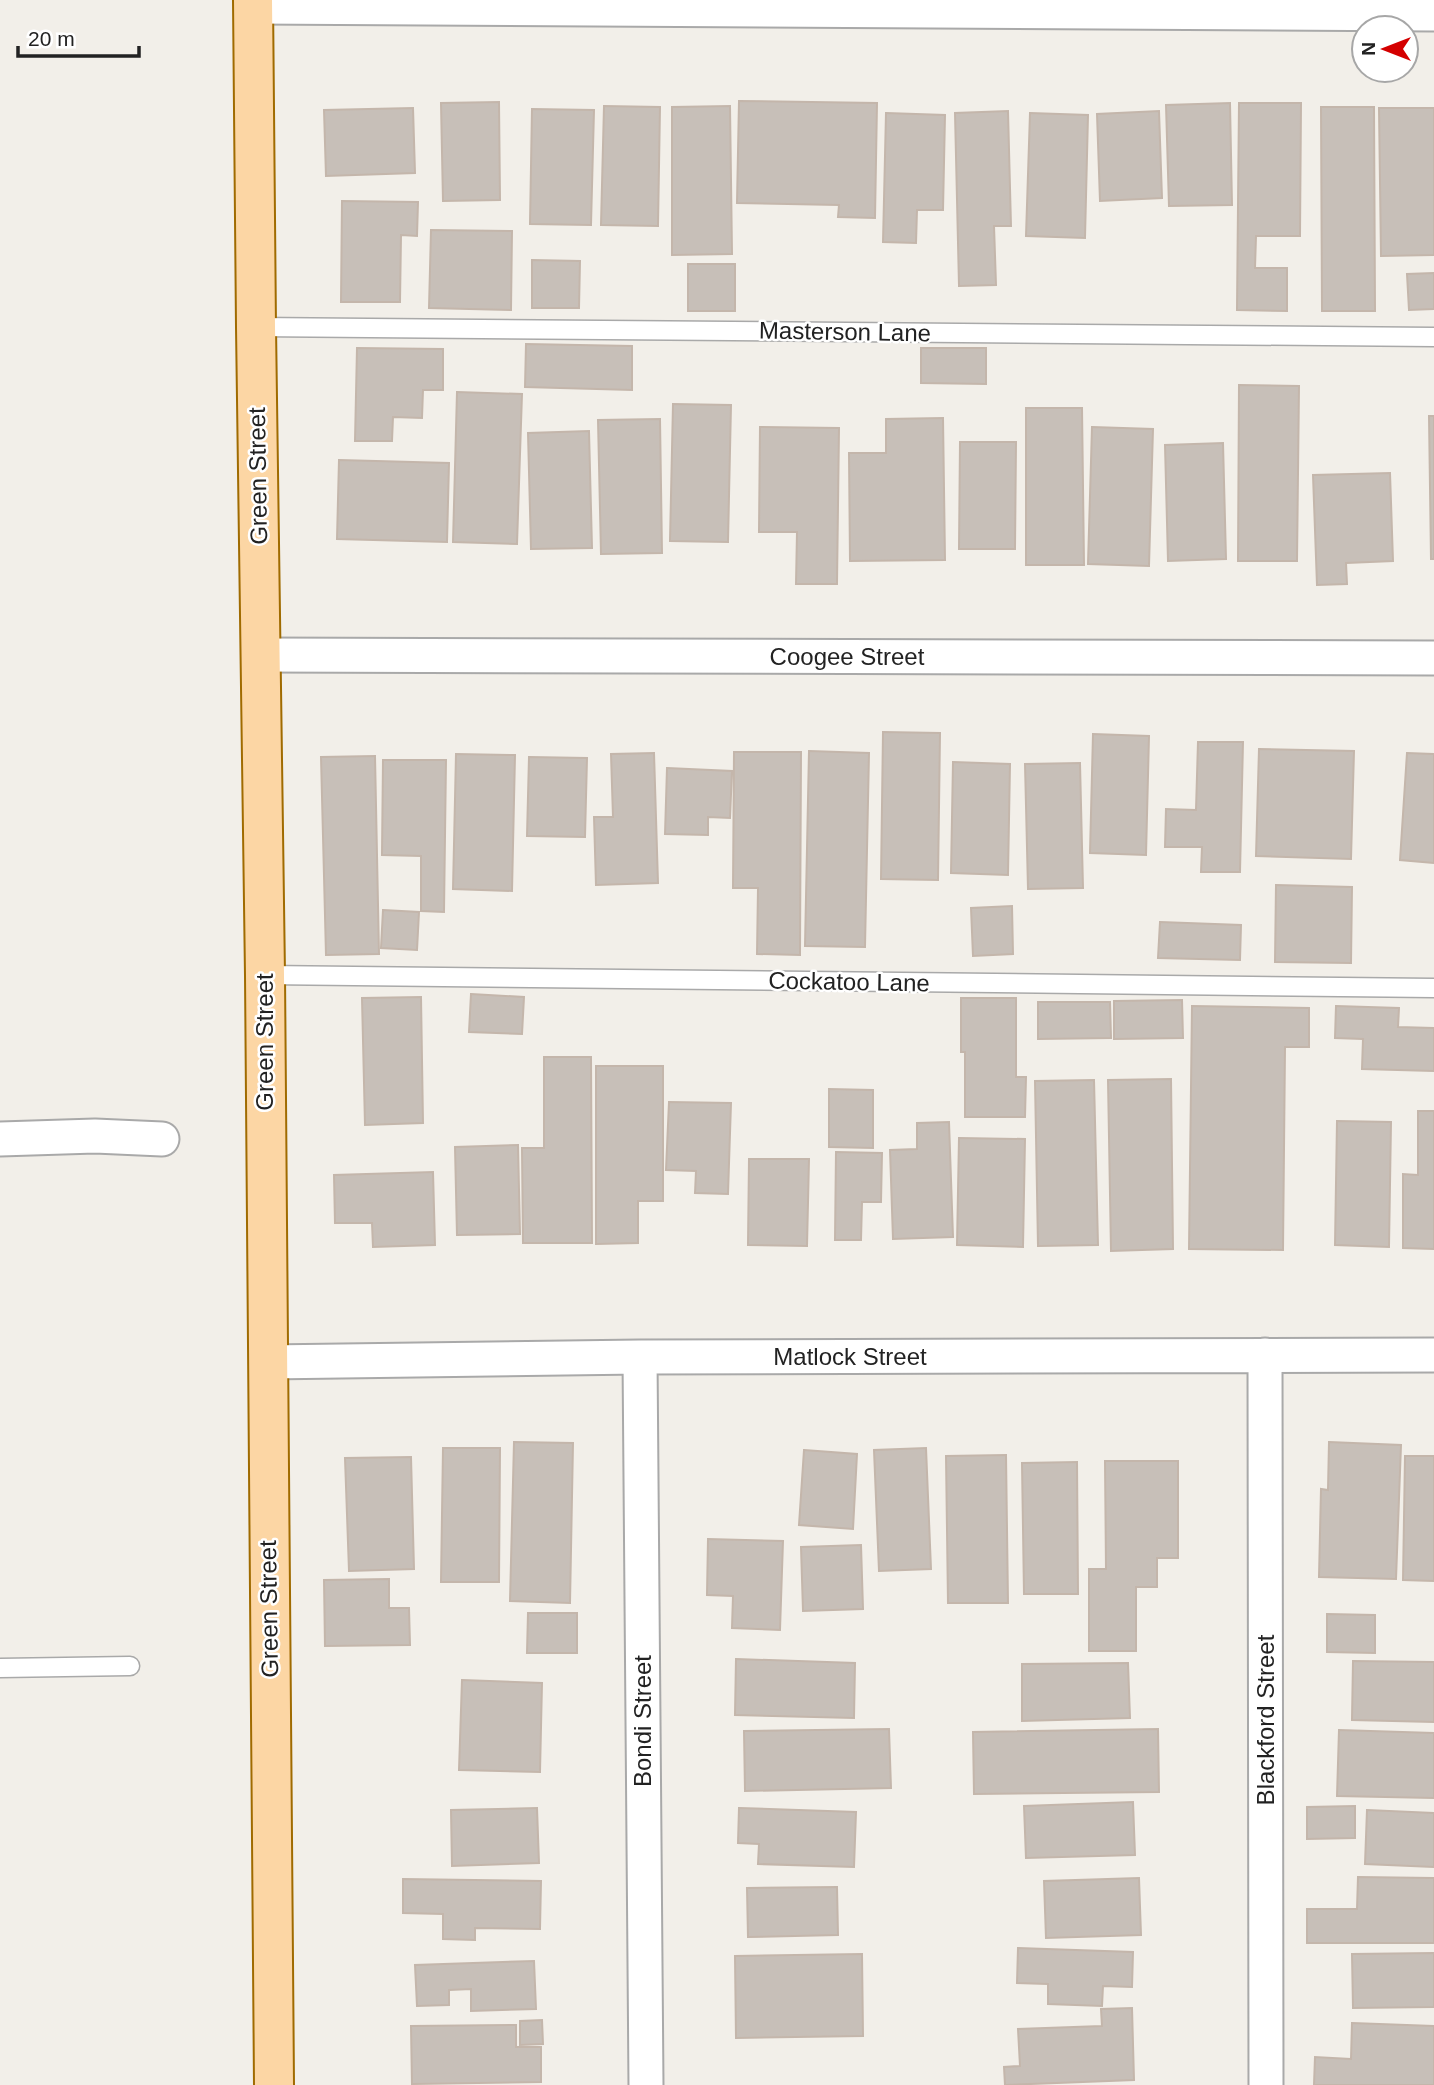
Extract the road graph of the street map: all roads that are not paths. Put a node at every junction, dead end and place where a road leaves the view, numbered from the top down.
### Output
1 (253, 4) edge
2 (1434, 14) edge
3 (256, 327) junction
4 (1434, 337) edge
5 (260, 655) junction
6 (1434, 658) edge
7 (265, 975) junction
8 (1434, 988) edge
9 (0, 1139) edge
10 (162, 1139) dead end
11 (1265, 1355) junction
12 (1434, 1355) edge
13 (640, 1357) junction
14 (267, 1362) junction
15 (130, 1666) dead end
16 (0, 1668) edge
17 (274, 2085) edge
18 (646, 2085) edge
19 (1266, 2085) edge

1 - 2 street
1 - 3 main road, Green Street
3 - 4 lane, Masterson Lane
3 - 5 main road, Green Street
5 - 6 street, Coogee Street
5 - 7 main road, Green Street
7 - 8 lane, Cockatoo Lane
7 - 14 main road, Green Street
9 - 10 street
11 - 12 street, Matlock Street
11 - 13 street, Matlock Street
11 - 19 street, Blackford Street
13 - 14 street, Matlock Street
13 - 18 street, Bondi Street
14 - 17 main road, Green Street
15 - 16 lane

